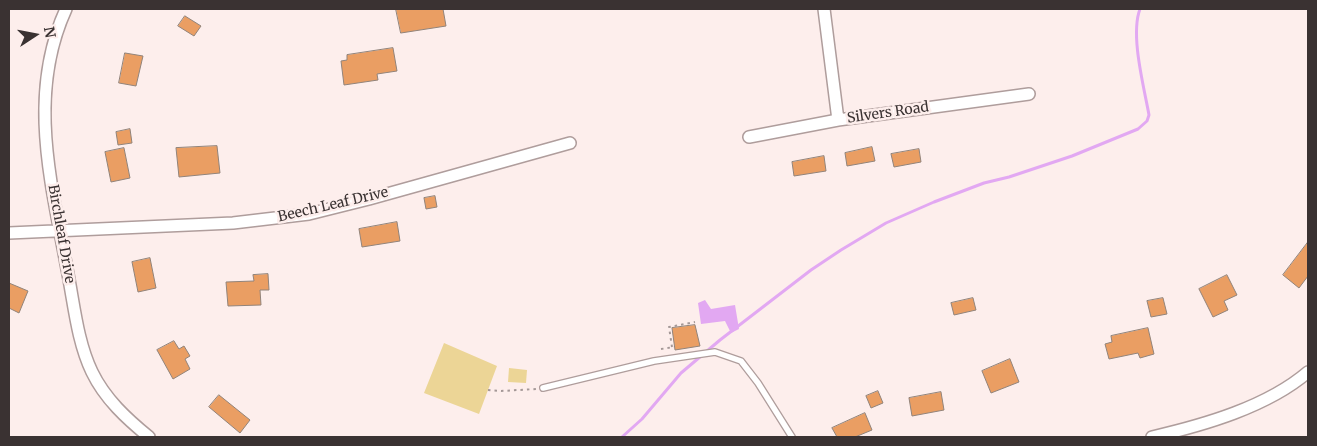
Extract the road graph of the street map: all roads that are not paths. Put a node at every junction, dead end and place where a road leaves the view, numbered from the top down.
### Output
1 (66, 9) edge
2 (824, 9) edge
3 (1028, 94) dead end
4 (838, 120) junction
5 (749, 137) dead end
6 (570, 143) dead end
7 (60, 231) junction
8 (9, 233) edge
9 (1308, 372) edge
10 (543, 388) road end
11 (149, 437) edge
12 (792, 437) edge
13 (1152, 437) edge

1 - 7 street, Birchleaf Drive
2 - 4 street
3 - 4 street, Silvers Road
4 - 5 street, Silvers Road
6 - 7 street, Beech Leaf Drive
7 - 8 street, Beech Leaf Drive
7 - 11 street, Birchleaf Drive
9 - 13 street
10 - 12 lane

